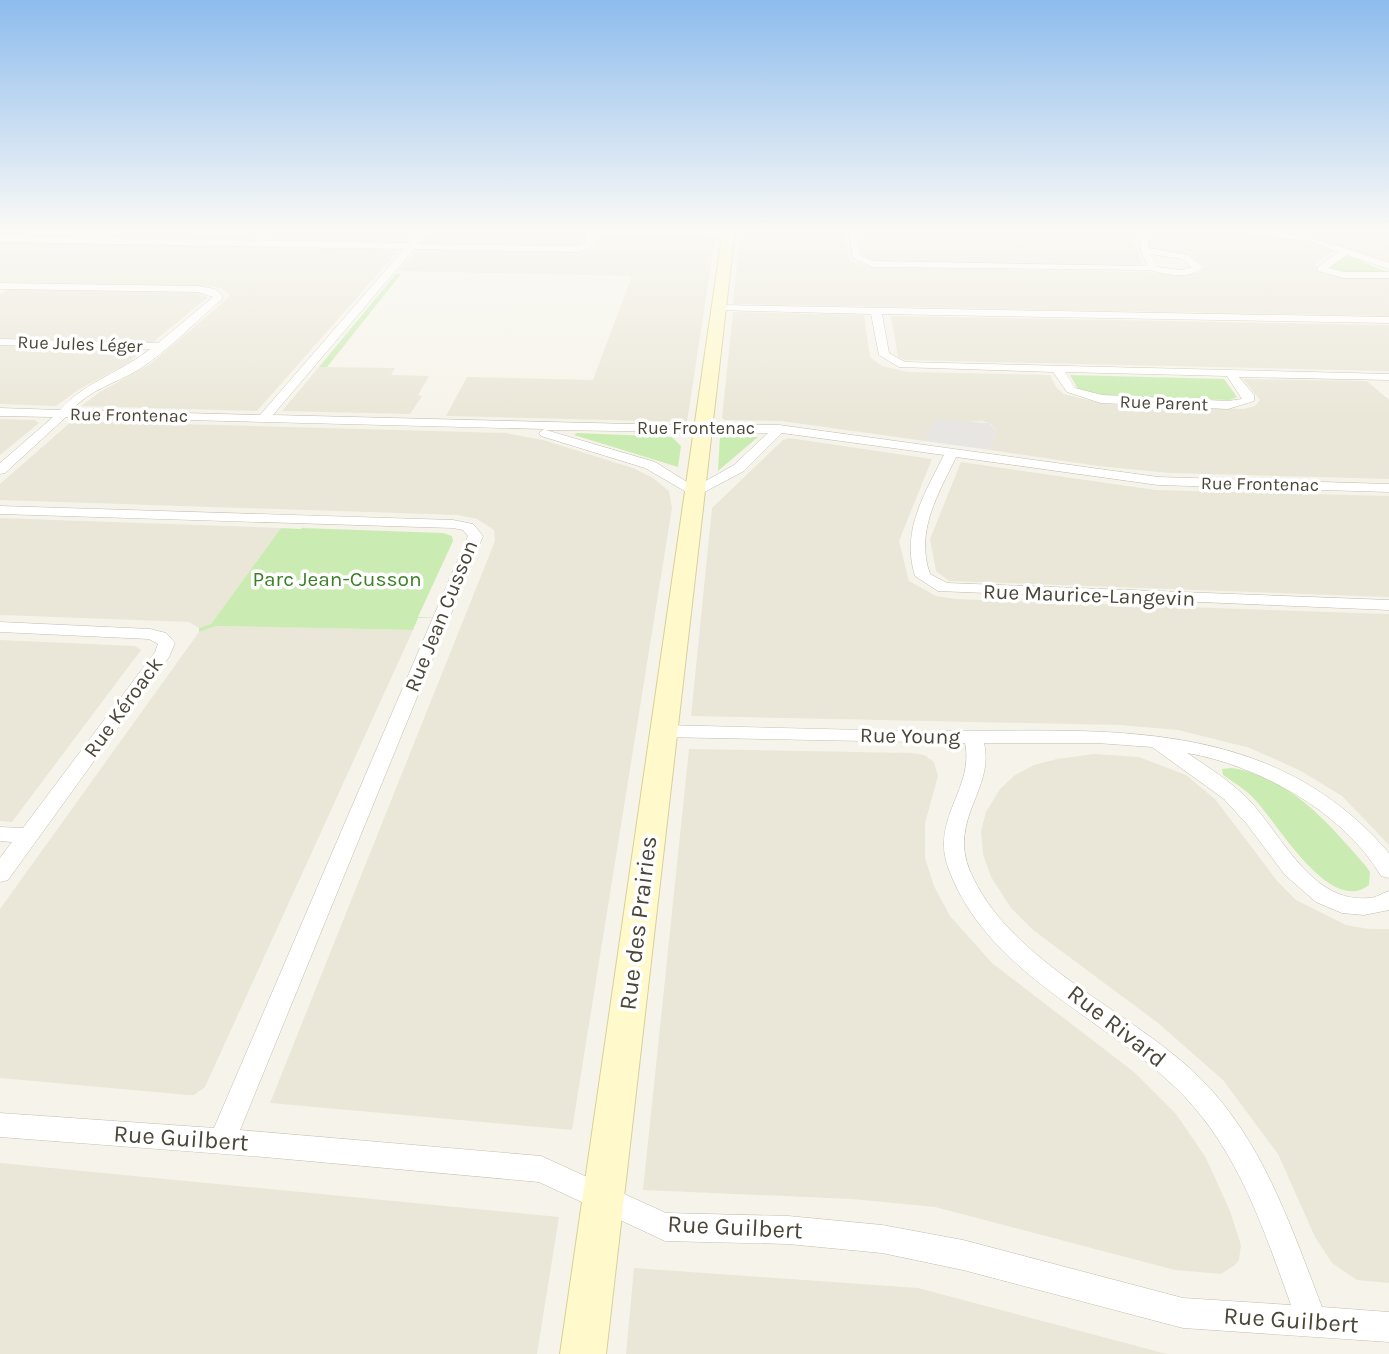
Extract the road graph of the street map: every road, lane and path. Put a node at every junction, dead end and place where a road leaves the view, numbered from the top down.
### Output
1 (211, 292) edge
2 (372, 292) edge
3 (721, 292) edge
4 (719, 308) junction
5 (876, 311) junction
6 (1389, 320) edge
7 (0, 342) edge
8 (161, 346) junction
9 (1057, 369) junction
10 (1230, 373) junction
11 (1372, 376) junction
12 (1389, 376) edge
13 (1389, 393) edge
14 (0, 412) edge
15 (62, 414) junction
16 (264, 418) junction
17 (498, 424) junction
18 (703, 429) junction
19 (779, 429) junction
20 (951, 454) junction
21 (0, 470) edge
22 (1389, 488) edge
23 (695, 493) junction
24 (0, 510) edge
25 (1389, 606) edge
26 (0, 627) edge
27 (662, 731) junction
28 (974, 738) junction
29 (1158, 744) junction
30 (0, 834) edge
31 (28, 836) junction
32 (1389, 870) edge
33 (0, 874) edge
34 (1389, 899) edge
35 (0, 1125) edge
36 (222, 1140) junction
37 (602, 1198) junction
38 (1312, 1322) junction
39 (1389, 1327) edge
40 (583, 1354) edge

1 - 8 street
2 - 16 street
3 - 4 main road, Rue des Prairies
4 - 5 street
4 - 18 main road, Rue des Prairies
5 - 6 street
5 - 9 street, Rue Parent
7 - 8 street, Rue Jules Léger
8 - 15 street
9 - 10 street, Rue Parent
9 - 10 street, Rue Parent
10 - 11 street, Rue Parent
11 - 12 street, Rue Parent
11 - 13 street
14 - 15 street, Rue Frontenac
15 - 16 street, Rue Frontenac
15 - 21 street
16 - 17 street, Rue Frontenac
17 - 18 street, Rue Frontenac
17 - 23 street
18 - 19 street, Rue Frontenac
18 - 23 main road, Rue des Prairies
19 - 20 street, Rue Frontenac
19 - 23 street
20 - 22 street, Rue Frontenac
20 - 25 street, Rue Maurice-Langevin
23 - 27 main road, Rue des Prairies
24 - 36 street, Rue Jean Cusson
26 - 31 street, Rue Kéroack
27 - 28 street, Rue Young
27 - 37 main road, Rue des Prairies
28 - 29 street, Rue Young
28 - 38 street, Rue Rivard
29 - 32 street, Rue Young
29 - 34 street, Rue Young
30 - 31 street
31 - 33 street, Rue Kéroack
35 - 36 street, Rue Guilbert
36 - 37 street, Rue Guilbert
37 - 38 street, Rue Guilbert
37 - 40 main road, Rue des Prairies
38 - 39 street, Rue Guilbert

